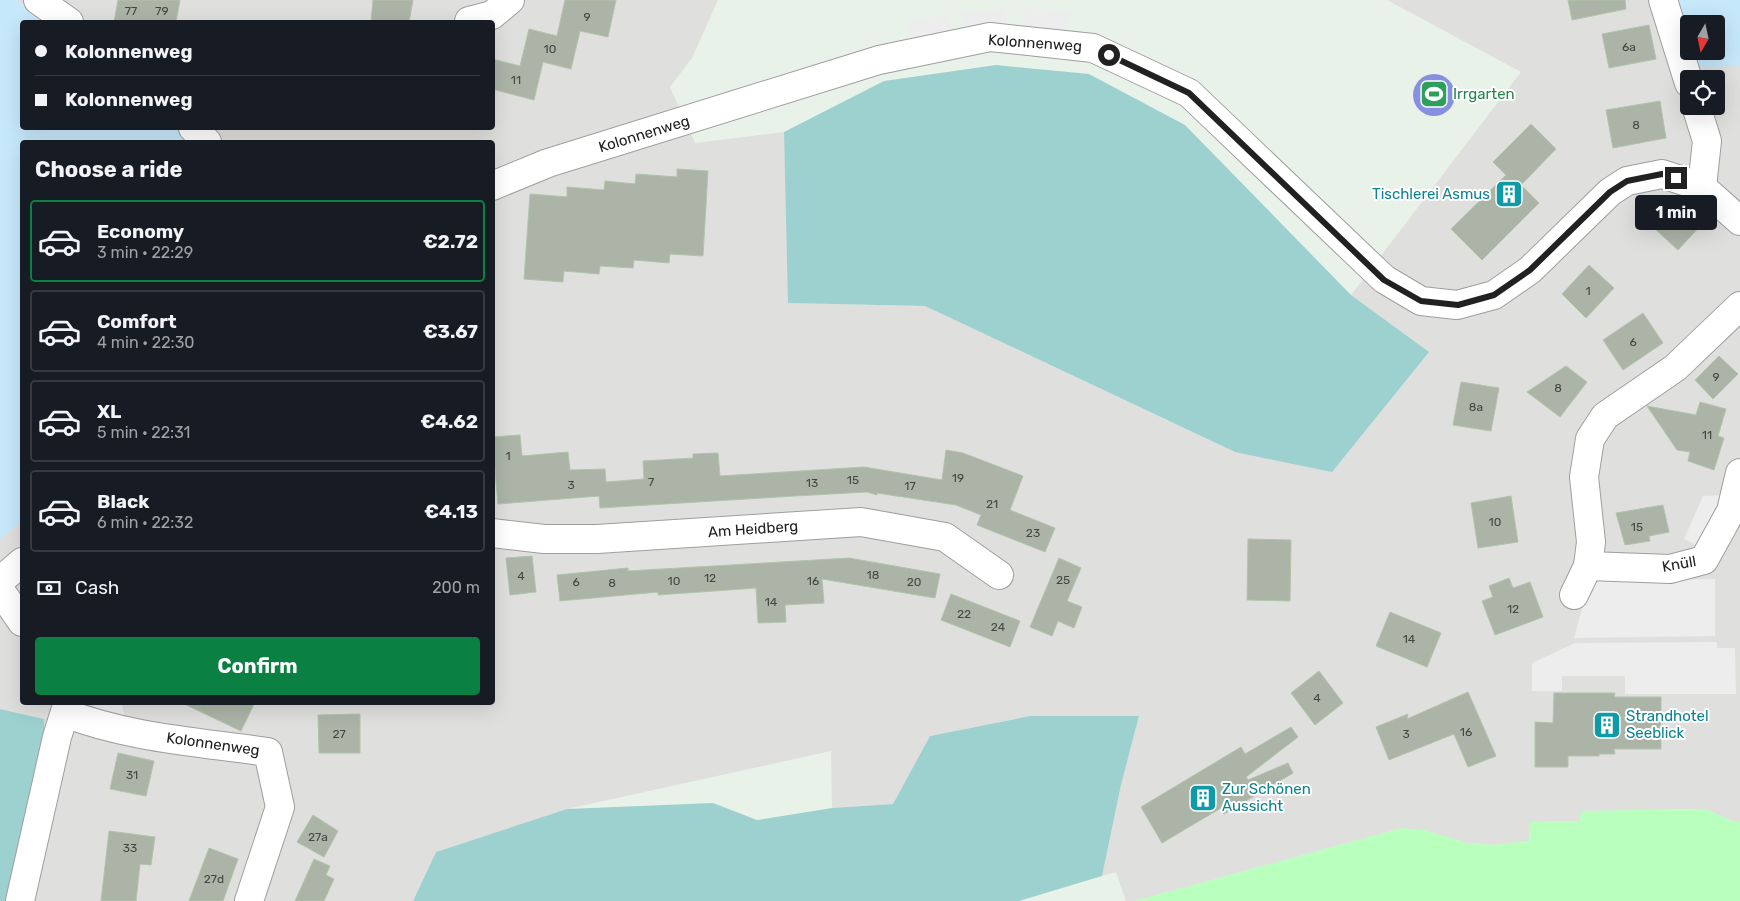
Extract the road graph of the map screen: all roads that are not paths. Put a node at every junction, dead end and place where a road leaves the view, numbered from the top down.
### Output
1 (38, 0) edge
2 (510, 0) edge
3 (1663, 0) edge
4 (67, 20) edge
5 (476, 20) edge
6 (1685, 70) edge
7 (1699, 115) edge
8 (195, 130) edge
9 (205, 140) edge
10 (495, 185) edge
11 (1702, 187) junction
12 (1740, 221) edge
13 (1740, 306) edge
14 (1740, 473) edge
15 (495, 533) edge
16 (20, 564) edge
17 (1588, 566) junction
18 (999, 575) dead end
19 (0, 581) edge
20 (0, 590) edge
21 (1574, 594) dead end
22 (20, 619) edge
23 (67, 708) edge
24 (20, 901) edge
25 (249, 901) edge

1 - 4 street
2 - 5 street
3 - 6 street
7 - 11 street
8 - 9 street
10 - 11 street, Kolonnenweg
11 - 12 street, Kolonnenweg
13 - 17 street
14 - 17 street, Knüll
15 - 18 street, Am Heidberg
16 - 19 street
17 - 21 street
20 - 22 street
23 - 24 street, Kolonnenweg
23 - 25 street, Kolonnenweg

